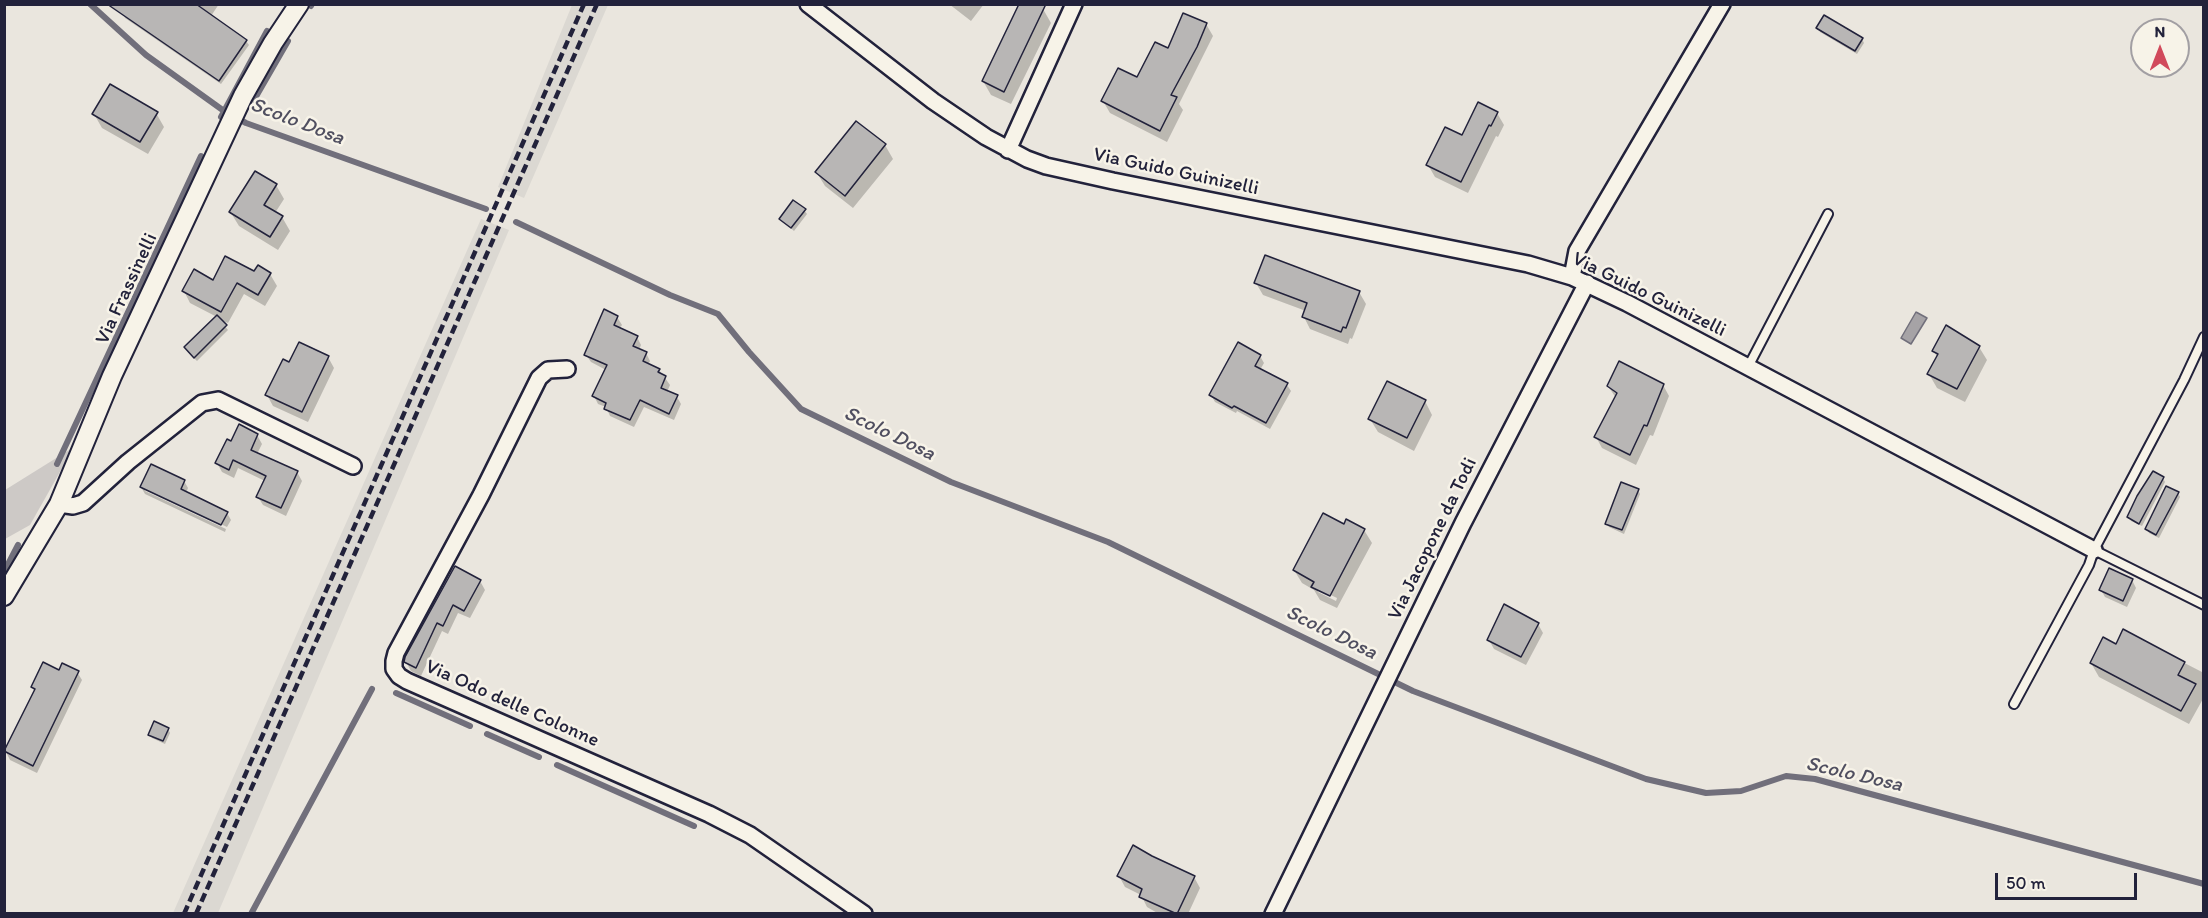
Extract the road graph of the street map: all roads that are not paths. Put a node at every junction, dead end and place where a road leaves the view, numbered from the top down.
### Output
1 (299, 4) edge
2 (808, 4) edge
3 (1074, 4) edge
4 (1722, 4) edge
5 (1008, 150) junction
6 (1828, 214) dead end
7 (1572, 278) junction
8 (1587, 283) junction
9 (2204, 337) edge
10 (1748, 367) junction
11 (567, 369) dead end
12 (353, 466) dead end
13 (59, 504) junction
14 (2094, 550) junction
15 (4, 596) edge
16 (2204, 605) edge
17 (2014, 704) dead end
18 (864, 914) edge
19 (1273, 914) edge

1 - 13 street, Via Frassinelli
2 - 5 street, Via Guido Guinizelli
3 - 5 street
4 - 7 street
5 - 7 street, Via Guido Guinizelli
6 - 10 lane
7 - 8 street, Via Guido Guinizelli
8 - 10 street, Via Guido Guinizelli
8 - 19 street, Via Jacopone da Todi
9 - 14 lane
10 - 14 street, Via Guido Guinizelli
11 - 18 street, Via Odo delle Colonne
12 - 13 street
13 - 15 street, Via Frassinelli
14 - 16 lane
14 - 17 lane

